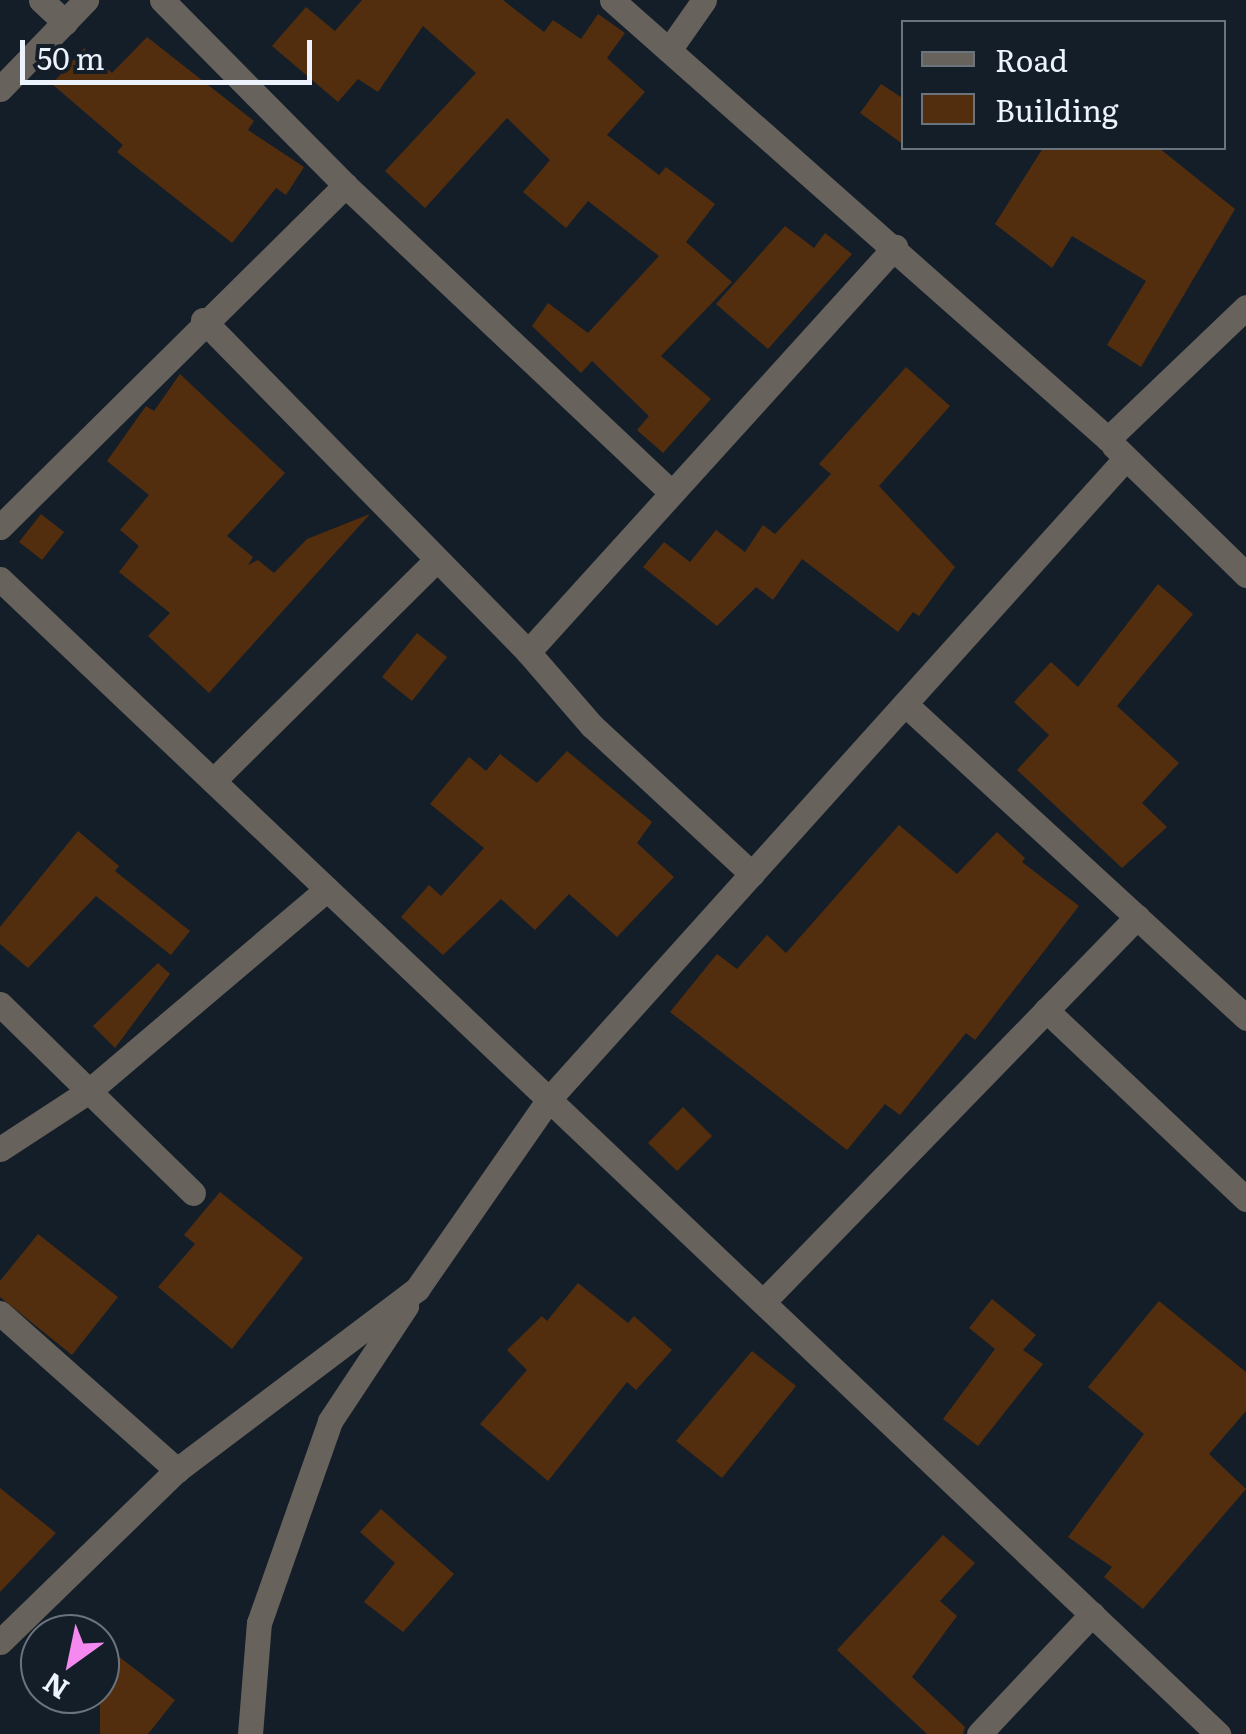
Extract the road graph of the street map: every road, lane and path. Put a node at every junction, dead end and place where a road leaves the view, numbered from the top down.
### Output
1 (41, 0) edge
2 (86, 0) edge
3 (162, 0) edge
4 (612, 0) edge
5 (704, 0) edge
6 (65, 22) junction
7 (669, 50) junction
8 (0, 89) edge
9 (344, 185) junction
10 (895, 247) junction
11 (1246, 307) edge
12 (202, 320) junction
13 (1108, 439) junction
14 (1125, 459) junction
15 (669, 490) junction
16 (0, 527) edge
17 (437, 559) junction
18 (1246, 575) edge
19 (0, 579) edge
20 (528, 652) junction
21 (904, 704) junction
22 (213, 781) junction
23 (752, 874) junction
24 (327, 889) junction
25 (1137, 917) junction
26 (0, 1004) edge
27 (1046, 1010) junction
28 (1246, 1018) edge
29 (89, 1091) junction
30 (549, 1099) junction
31 (0, 1149) edge
32 (193, 1192) dead end
33 (1246, 1199) edge
34 (417, 1289) junction
35 (763, 1302) junction
36 (0, 1313) edge
37 (177, 1470) junction
38 (1092, 1614) junction
39 (0, 1642) edge
40 (250, 1734) edge
41 (979, 1734) edge
42 (1218, 1734) edge

1 - 6 street
2 - 6 street
3 - 9 street
4 - 7 street
5 - 7 street
6 - 8 street
7 - 10 street
9 - 12 street
9 - 15 street
10 - 13 street
10 - 15 street
11 - 13 street
12 - 16 street
12 - 17 street
13 - 14 street
14 - 18 street
14 - 21 street
15 - 20 street
17 - 20 street
17 - 22 street
19 - 22 street
20 - 23 street
21 - 23 street
21 - 25 street
22 - 24 street
23 - 30 street
24 - 29 street
24 - 30 street
25 - 27 street
25 - 28 street
26 - 29 street
27 - 33 street
27 - 35 street
29 - 31 street
29 - 32 street
30 - 34 street
30 - 35 street
34 - 37 street
34 - 40 street
35 - 38 street
36 - 37 street
37 - 39 street
38 - 41 street
38 - 42 street

